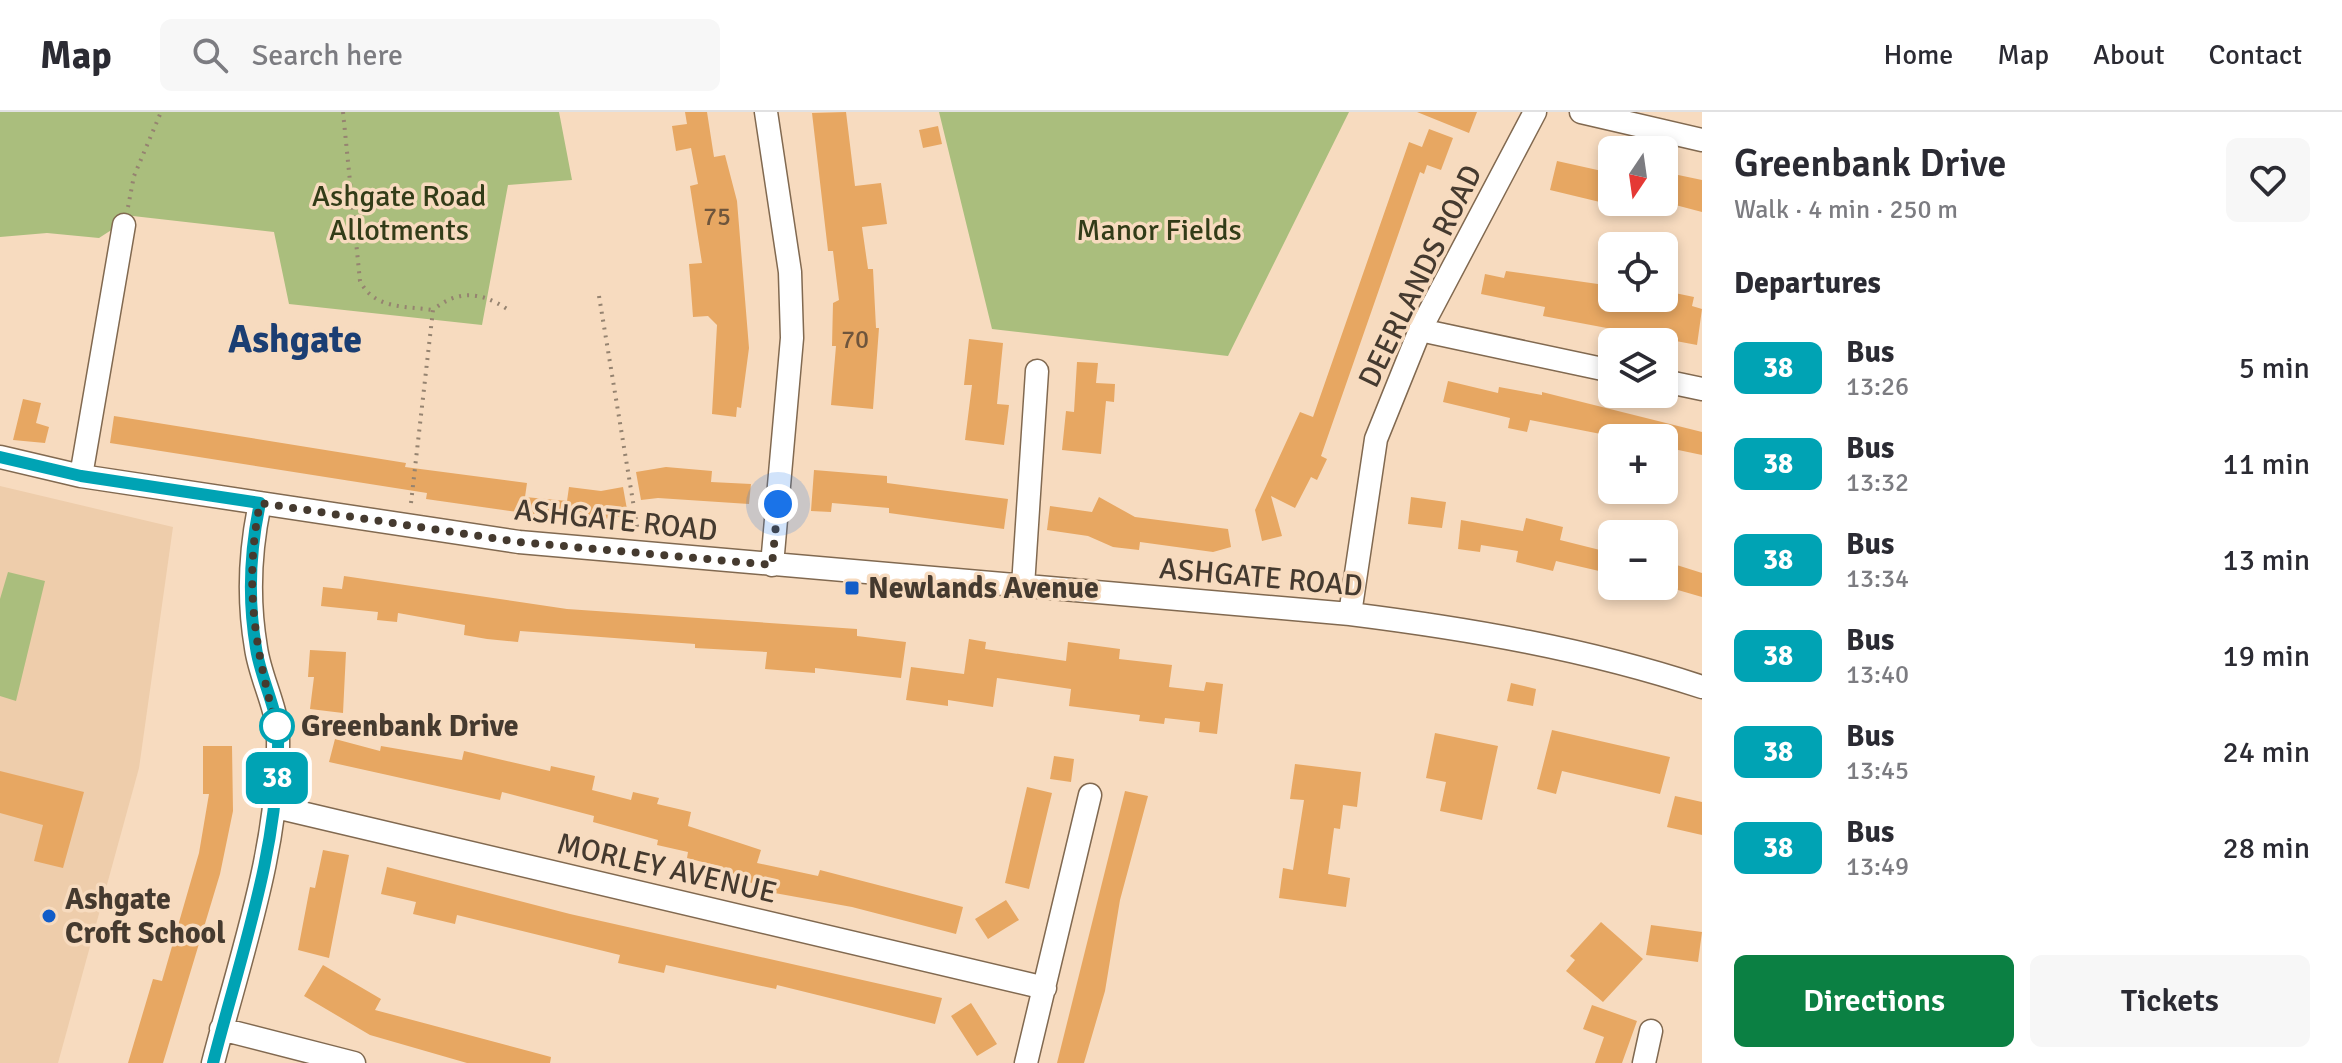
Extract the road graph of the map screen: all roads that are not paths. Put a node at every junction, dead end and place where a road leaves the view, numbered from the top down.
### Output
1 (766, 112) edge
2 (1535, 112) edge
3 (1581, 112) edge
4 (1702, 140) edge
5 (124, 225) road end
6 (1420, 330) junction
7 (1598, 368) edge
8 (1037, 371) dead end
9 (1678, 384) edge
10 (1702, 389) edge
11 (0, 457) edge
12 (81, 476) junction
13 (260, 503) junction
14 (772, 565) junction
15 (1023, 586) junction
16 (1350, 614) junction
17 (1702, 687) edge
18 (1090, 795) dead end
19 (276, 807) junction
20 (1045, 988) junction
21 (221, 1029) junction
22 (1651, 1031) dead end
23 (213, 1063) edge
24 (354, 1063) edge
25 (1026, 1063) edge
26 (1644, 1063) edge

1 - 14 street
2 - 6 street, DEERLANDS ROAD
3 - 4 street
5 - 12 street
6 - 7 street
6 - 16 street, DEERLANDS ROAD
8 - 15 street
9 - 10 street
11 - 12 street, ASHGATE ROAD
12 - 13 street, ASHGATE ROAD
13 - 14 street, ASHGATE ROAD
13 - 19 street
14 - 15 street, ASHGATE ROAD
15 - 16 street, ASHGATE ROAD
16 - 17 street, ASHGATE ROAD
18 - 20 street
19 - 20 street, MORLEY AVENUE
19 - 21 street
20 - 25 street
21 - 23 street
21 - 24 street
22 - 26 street

